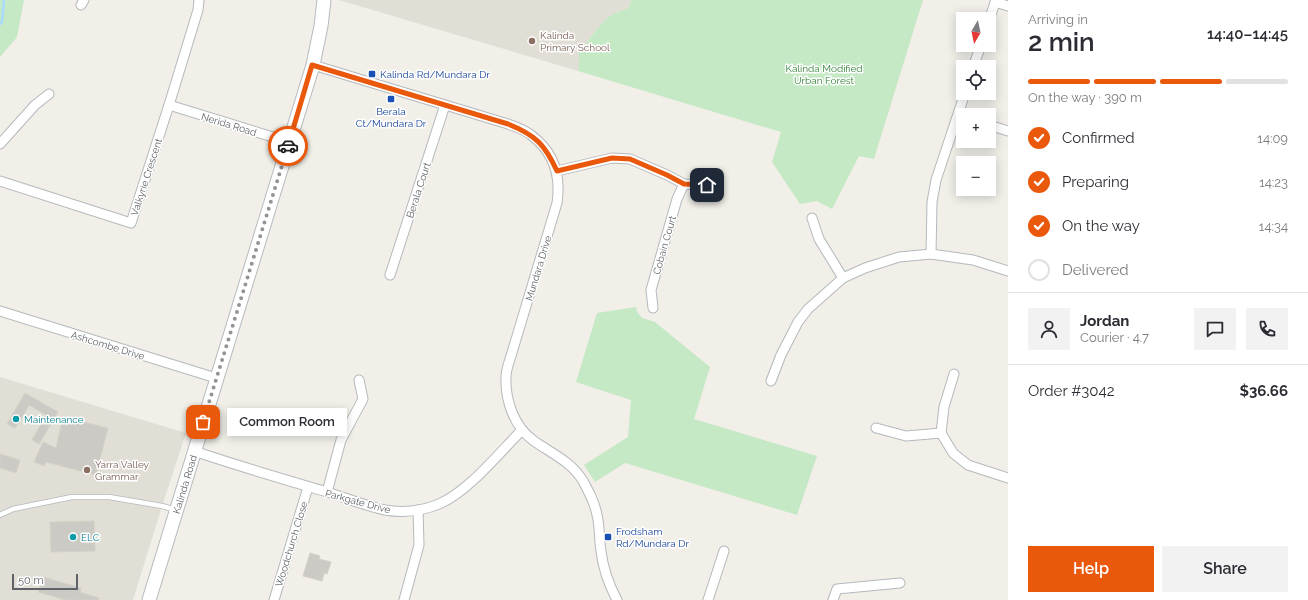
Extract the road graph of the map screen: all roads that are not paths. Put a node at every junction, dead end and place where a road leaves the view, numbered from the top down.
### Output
1 (199, 0) edge
2 (324, 0) edge
3 (995, 1) edge
4 (1008, 6) edge
5 (992, 12) edge
6 (312, 65) junction
7 (49, 94) dead end
8 (169, 105) junction
9 (445, 105) junction
10 (996, 127) edge
11 (956, 129) edge
12 (1008, 131) edge
13 (290, 142) junction
14 (0, 144) edge
15 (557, 171) junction
16 (0, 181) edge
17 (684, 184) junction
18 (707, 185) dead end
19 (812, 218) dead end
20 (931, 254) junction
21 (1008, 271) edge
22 (390, 275) dead end
23 (843, 278) junction
24 (653, 308) dead end
25 (0, 311) edge
26 (954, 374) dead end
27 (216, 378) junction
28 (359, 380) dead end
29 (771, 380) dead end
30 (876, 428) dead end
31 (522, 430) junction
32 (941, 433) junction
33 (194, 451) junction
34 (1008, 478) edge
35 (308, 487) junction
36 (327, 492) junction
37 (176, 510) junction
38 (418, 510) junction
39 (0, 515) edge
40 (724, 552) dead end
41 (900, 584) dead end
42 (149, 600) edge
43 (274, 600) edge
44 (404, 600) edge
45 (618, 600) edge
46 (708, 600) edge
47 (833, 600) edge

1 - 8 street, Valkyrie Crescent
2 - 6 street, Kalinda Road
3 - 4 street
3 - 5 street
6 - 9 street, Mundara Drive
6 - 13 street, Kalinda Road
7 - 14 street
8 - 13 street, Nerida Road
8 - 16 street, Valkyrie Crescent
9 - 15 street, Mundara Drive
9 - 22 street, Berala Court
10 - 12 street
11 - 20 street
13 - 27 street, Kalinda Road
15 - 17 street
15 - 31 street, Mundara Drive
17 - 18 street
17 - 24 street, Cobain Court
19 - 23 street
20 - 21 street
20 - 23 street
23 - 29 street
25 - 27 street, Ashcombe Drive
26 - 32 street
27 - 33 street, Kalinda Road
28 - 36 street
30 - 32 street
31 - 38 street, Parkgate Drive
31 - 45 street, Mundara Drive
32 - 34 street
33 - 35 street, Parkgate Drive
33 - 37 street, Kalinda Road
35 - 36 street, Parkgate Drive
35 - 43 street, Woodchurch Close
36 - 38 street, Parkgate Drive
37 - 39 lane
37 - 42 street, Kalinda Road
38 - 44 street
40 - 46 street
41 - 47 street

